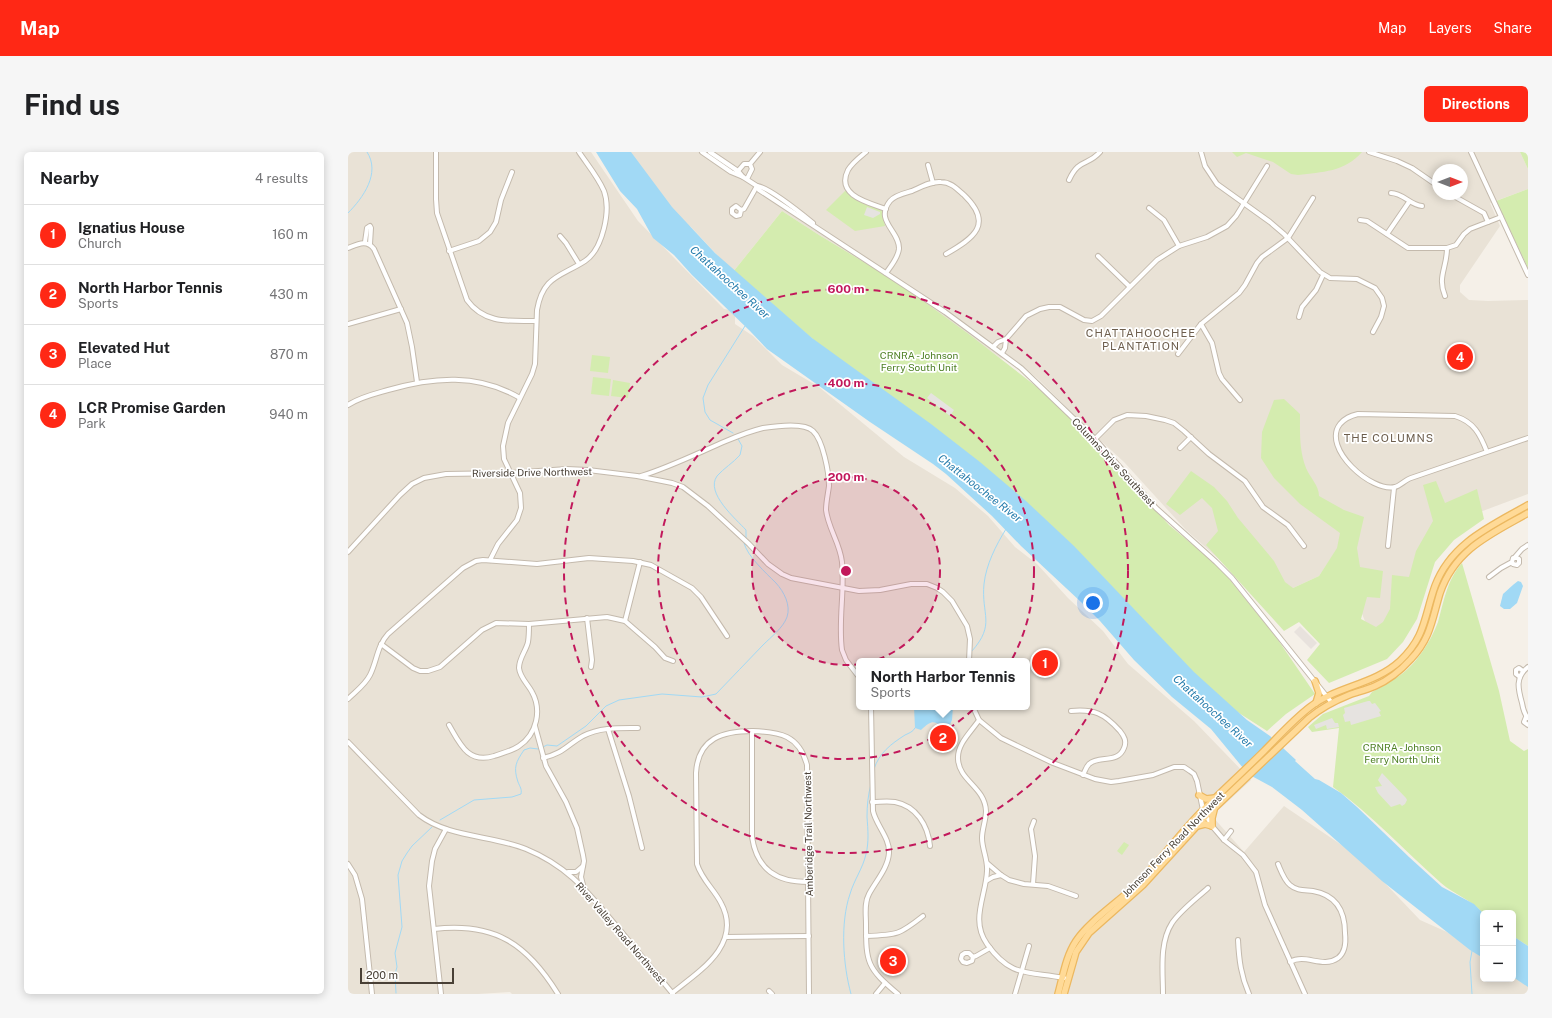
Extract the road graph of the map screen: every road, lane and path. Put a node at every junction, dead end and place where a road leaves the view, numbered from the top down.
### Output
1 (436, 152) edge
2 (579, 152) edge
3 (702, 152) edge
4 (710, 152) edge
5 (760, 152) edge
6 (866, 152) edge
7 (1100, 152) edge
8 (1201, 152) edge
9 (1369, 152) edge
10 (1471, 152) edge
11 (750, 164) junction
12 (928, 165) dead end
13 (1267, 166) dead end
14 (738, 171) junction
15 (512, 172) dead end
16 (745, 178) junction
17 (1069, 180) dead end
18 (1432, 182) edge
19 (933, 183) junction
20 (757, 186) junction
21 (1391, 193) dead end
22 (1313, 198) dead end
23 (1461, 200) edge
24 (1409, 202) junction
25 (1244, 204) junction
26 (1422, 206) dead end
27 (1149, 208) dead end
28 (886, 209) junction
29 (741, 210) dead end
30 (1501, 218) junction
31 (1360, 220) dead end
32 (1488, 222) junction
33 (1387, 234) junction
34 (560, 236) dead end
35 (1288, 238) junction
36 (1179, 246) junction
37 (348, 248) edge
38 (1447, 248) junction
39 (449, 251) junction
40 (946, 254) dead end
41 (1098, 256) dead end
42 (579, 264) junction
43 (886, 273) junction
44 (1323, 275) junction
45 (1528, 275) edge
46 (1129, 286) junction
47 (1445, 296) dead end
48 (401, 308) junction
49 (1299, 317) dead end
50 (536, 321) junction
51 (348, 324) edge
52 (1201, 324) junction
53 (1373, 332) dead end
54 (1006, 339) junction
55 (994, 347) junction
56 (1002, 353) junction
57 (1178, 354) dead end
58 (417, 382) junction
59 (520, 398) junction
60 (1240, 400) dead end
61 (348, 405) edge
62 (1191, 437) junction
63 (1528, 438) edge
64 (1095, 439) junction
65 (1180, 448) dead end
66 (1487, 452) junction
67 (510, 473) junction
68 (637, 476) junction
69 (1394, 488) junction
70 (1528, 505) edge
71 (1528, 513) edge
72 (1528, 545) edge
73 (1304, 546) dead end
74 (1388, 546) dead end
75 (348, 552) edge
76 (1515, 557) junction
77 (490, 560) junction
78 (640, 562) junction
79 (1512, 562) junction
80 (1489, 577) dead end
81 (843, 588) junction
82 (587, 618) junction
83 (625, 621) junction
84 (529, 624) junction
85 (727, 636) dead end
86 (381, 644) junction
87 (969, 658) edge
88 (673, 661) dead end
89 (591, 667) dead end
90 (1528, 667) edge
91 (1523, 671) junction
92 (856, 673) edge
93 (1520, 677) junction
94 (1315, 681) junction
95 (1327, 696) junction
96 (348, 699) edge
97 (1316, 703) junction
98 (1332, 703) junction
99 (871, 710) edge
100 (974, 710) edge
101 (1071, 711) dead end
102 (1527, 717) edge
103 (979, 720) junction
104 (449, 725) dead end
105 (1528, 725) edge
106 (535, 726) junction
107 (638, 728) dead end
108 (608, 729) junction
109 (752, 731) junction
110 (529, 736) junction
111 (539, 740) junction
112 (348, 742) edge
113 (543, 758) junction
114 (1083, 775) junction
115 (1199, 795) junction
116 (1216, 798) junction
117 (872, 802) junction
118 (1214, 808) junction
119 (1203, 810) junction
120 (1206, 816) junction
121 (1034, 821) dead end
122 (1196, 826) junction
123 (1212, 826) junction
124 (446, 829) junction
125 (1231, 831) dead end
126 (1224, 840) junction
127 (930, 846) dead end
128 (642, 848) dead end
129 (987, 863) junction
130 (348, 864) edge
131 (1278, 864) dead end
132 (583, 866) junction
133 (567, 872) junction
134 (1001, 875) junction
135 (986, 881) junction
136 (808, 882) junction
137 (1033, 884) junction
138 (584, 887) junction
139 (1208, 888) dead end
140 (1076, 896) dead end
141 (923, 916) dead end
142 (434, 929) junction
143 (726, 936) junction
144 (809, 936) junction
145 (866, 936) junction
146 (1238, 940) dead end
147 (1029, 946) dead end
148 (990, 948) junction
149 (973, 957) dead end
150 (1290, 962) junction
151 (1021, 972) junction
152 (1065, 979) junction
153 (885, 983) junction
154 (673, 993) edge
155 (372, 994) edge
156 (441, 994) edge
157 (558, 994) edge
158 (809, 994) edge
159 (876, 994) edge
160 (898, 994) edge
161 (1015, 994) edge
162 (1058, 994) edge
163 (1064, 994) edge
164 (1163, 994) edge
165 (1249, 994) edge
166 (1305, 994) edge

1 - 39 street
2 - 42 street
3 - 16 street, Columns Drive Southeast
4 - 14 street, Columns Drive Southeast
5 - 11 street
6 - 28 street
7 - 17 street
8 - 25 street
9 - 18 street
10 - 30 street
11 - 14 street
11 - 16 street
12 - 19 street
13 - 25 street
14 - 16 street, Columns Drive Southeast
15 - 39 street
16 - 20 street, Columns Drive Southeast
19 - 28 street
19 - 40 street
20 - 29 street
20 - 43 street, Columns Drive Southeast
21 - 24 street
22 - 35 street
23 - 32 street
24 - 26 street
24 - 33 street
25 - 35 street
25 - 36 street
27 - 36 street
28 - 43 street
30 - 32 street
30 - 45 street
31 - 33 street
32 - 38 street
33 - 38 street
34 - 42 street
35 - 44 street
35 - 52 street
36 - 46 street
37 - 48 street
38 - 47 street
39 - 50 street
41 - 46 street
42 - 50 street
43 - 55 street, Columns Drive Southeast
44 - 49 street
44 - 53 street
46 - 54 street
48 - 51 street
48 - 58 street
50 - 59 street
52 - 57 street
52 - 60 street
54 - 55 street
54 - 56 street
55 - 56 street, Columns Drive Southeast
56 - 64 street, Columns Drive Southeast
58 - 59 street
58 - 61 street
59 - 67 street
62 - 64 street
62 - 65 street
62 - 73 street
63 - 66 street
64 - 94 street, Columns Drive Southeast
66 - 69 street
66 - 69 street
67 - 68 street, Riverside Drive Northwest
67 - 75 street, Riverside Drive Northwest
67 - 77 street
68 - 81 street, Riverside Drive Northwest
68 - 81 street
69 - 74 street
70 - 95 main road, Johnson Ferry Road Northwest
71 - 98 main road, Johnson Ferry Road Northwest
72 - 76 street
76 - 79 street
76 - 79 street
77 - 78 street
77 - 86 street
78 - 83 street
78 - 85 street
79 - 80 street
81 - 87 street, Riverside Drive Northwest
81 - 92 street
82 - 83 street
82 - 84 street
82 - 89 street
83 - 88 street
84 - 86 street
84 - 106 street
86 - 96 street
90 - 91 street
91 - 93 street
91 - 93 street
93 - 102 street
94 - 95 street, Columns Drive Southeast
94 - 97 main road
95 - 97 main road, Johnson Ferry Road Northwest
95 - 98 street, Columns Drive Southeast
97 - 116 main road, Johnson Ferry Road Northwest
98 - 118 main road, Johnson Ferry Road Northwest
99 - 117 street
100 - 103 street
101 - 114 street
102 - 105 street
103 - 114 street
103 - 129 street
104 - 110 street
106 - 110 street
106 - 111 street
107 - 108 street
108 - 113 street
108 - 128 street
109 - 136 street
109 - 136 street, Amberidge Trail Northwest
109 - 143 street, Amberidge Trail Northwest
110 - 111 street
111 - 113 street
112 - 124 street, River Valley Road Northwest
113 - 132 street
114 - 115 street
115 - 116 main road
115 - 119 street
116 - 119 main road, Johnson Ferry Road Northwest
117 - 127 street
117 - 145 street
118 - 120 main road, Johnson Ferry Road Northwest
118 - 123 main road
119 - 120 street
119 - 152 main road, Johnson Ferry Road Northwest
120 - 122 main road, Johnson Ferry Road Northwest
120 - 123 street
121 - 137 street
122 - 123 main road
122 - 152 main road, Johnson Ferry Road Northwest
123 - 126 street
124 - 133 street, River Valley Road Northwest
124 - 142 street
125 - 126 street
126 - 150 street
129 - 134 street
129 - 135 street
130 - 155 street
131 - 150 street
132 - 133 street
132 - 138 street
133 - 138 street, River Valley Road Northwest
134 - 135 street
134 - 137 street
135 - 148 street
136 - 144 street, Amberidge Trail Northwest
137 - 140 street
138 - 154 street, River Valley Road Northwest
139 - 164 street
141 - 145 street
142 - 156 street
142 - 157 street
143 - 144 street
143 - 154 street, Amberidge Trail Northwest
144 - 158 street, Amberidge Trail Northwest
145 - 153 street
146 - 165 street
147 - 151 street
148 - 149 street
148 - 151 street
150 - 166 street
151 - 152 street
151 - 161 street
152 - 162 main road, Johnson Ferry Road Northwest
152 - 163 main road, Johnson Ferry Road Northwest
153 - 159 street
153 - 160 street

